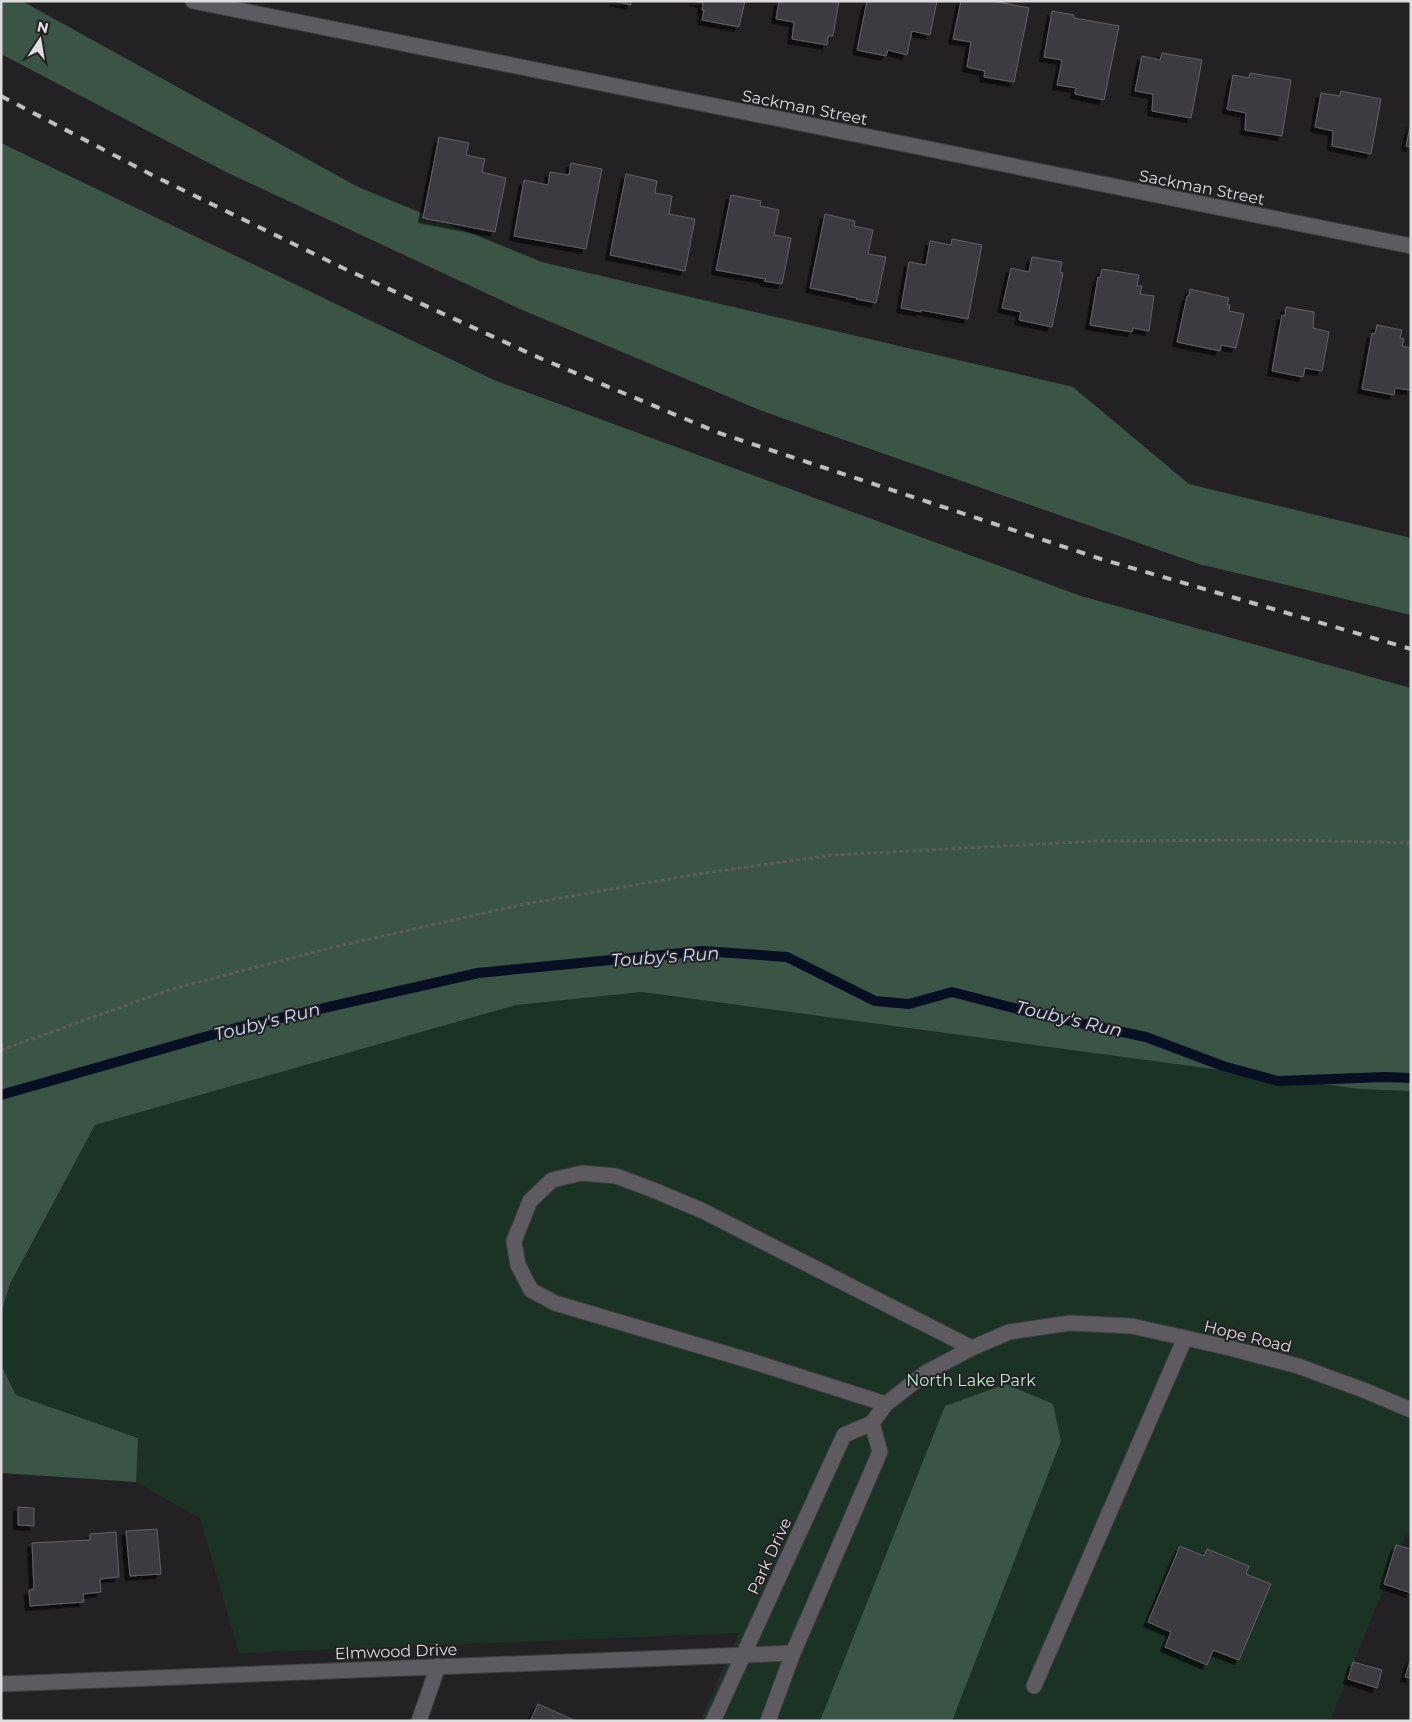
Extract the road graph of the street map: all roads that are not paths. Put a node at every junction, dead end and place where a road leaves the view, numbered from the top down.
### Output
1 (193, 1) edge
2 (1411, 246) edge
3 (1070, 1323) joint
4 (1185, 1338) junction
5 (972, 1348) junction
6 (886, 1404) junction
7 (1411, 1410) edge
8 (872, 1422) junction
9 (793, 1653) junction
10 (743, 1655) junction
11 (438, 1666) junction
12 (1, 1684) edge
13 (1034, 1686) dead end
14 (419, 1721) edge
15 (713, 1721) edge
16 (768, 1721) edge

1 - 2 street, Sackman Street
3 - 4 street, Hope Road
3 - 5 street, Park Drive
4 - 7 street, Hope Road
4 - 13 street
5 - 6 street, Park Drive
5 - 6 street
6 - 8 street, Park Drive
8 - 9 street
8 - 10 street, Park Drive
9 - 10 street, Elmwood Drive
9 - 16 street
10 - 11 street, Elmwood Drive
10 - 15 street, Park Drive
11 - 12 street, Elmwood Drive
11 - 14 street

